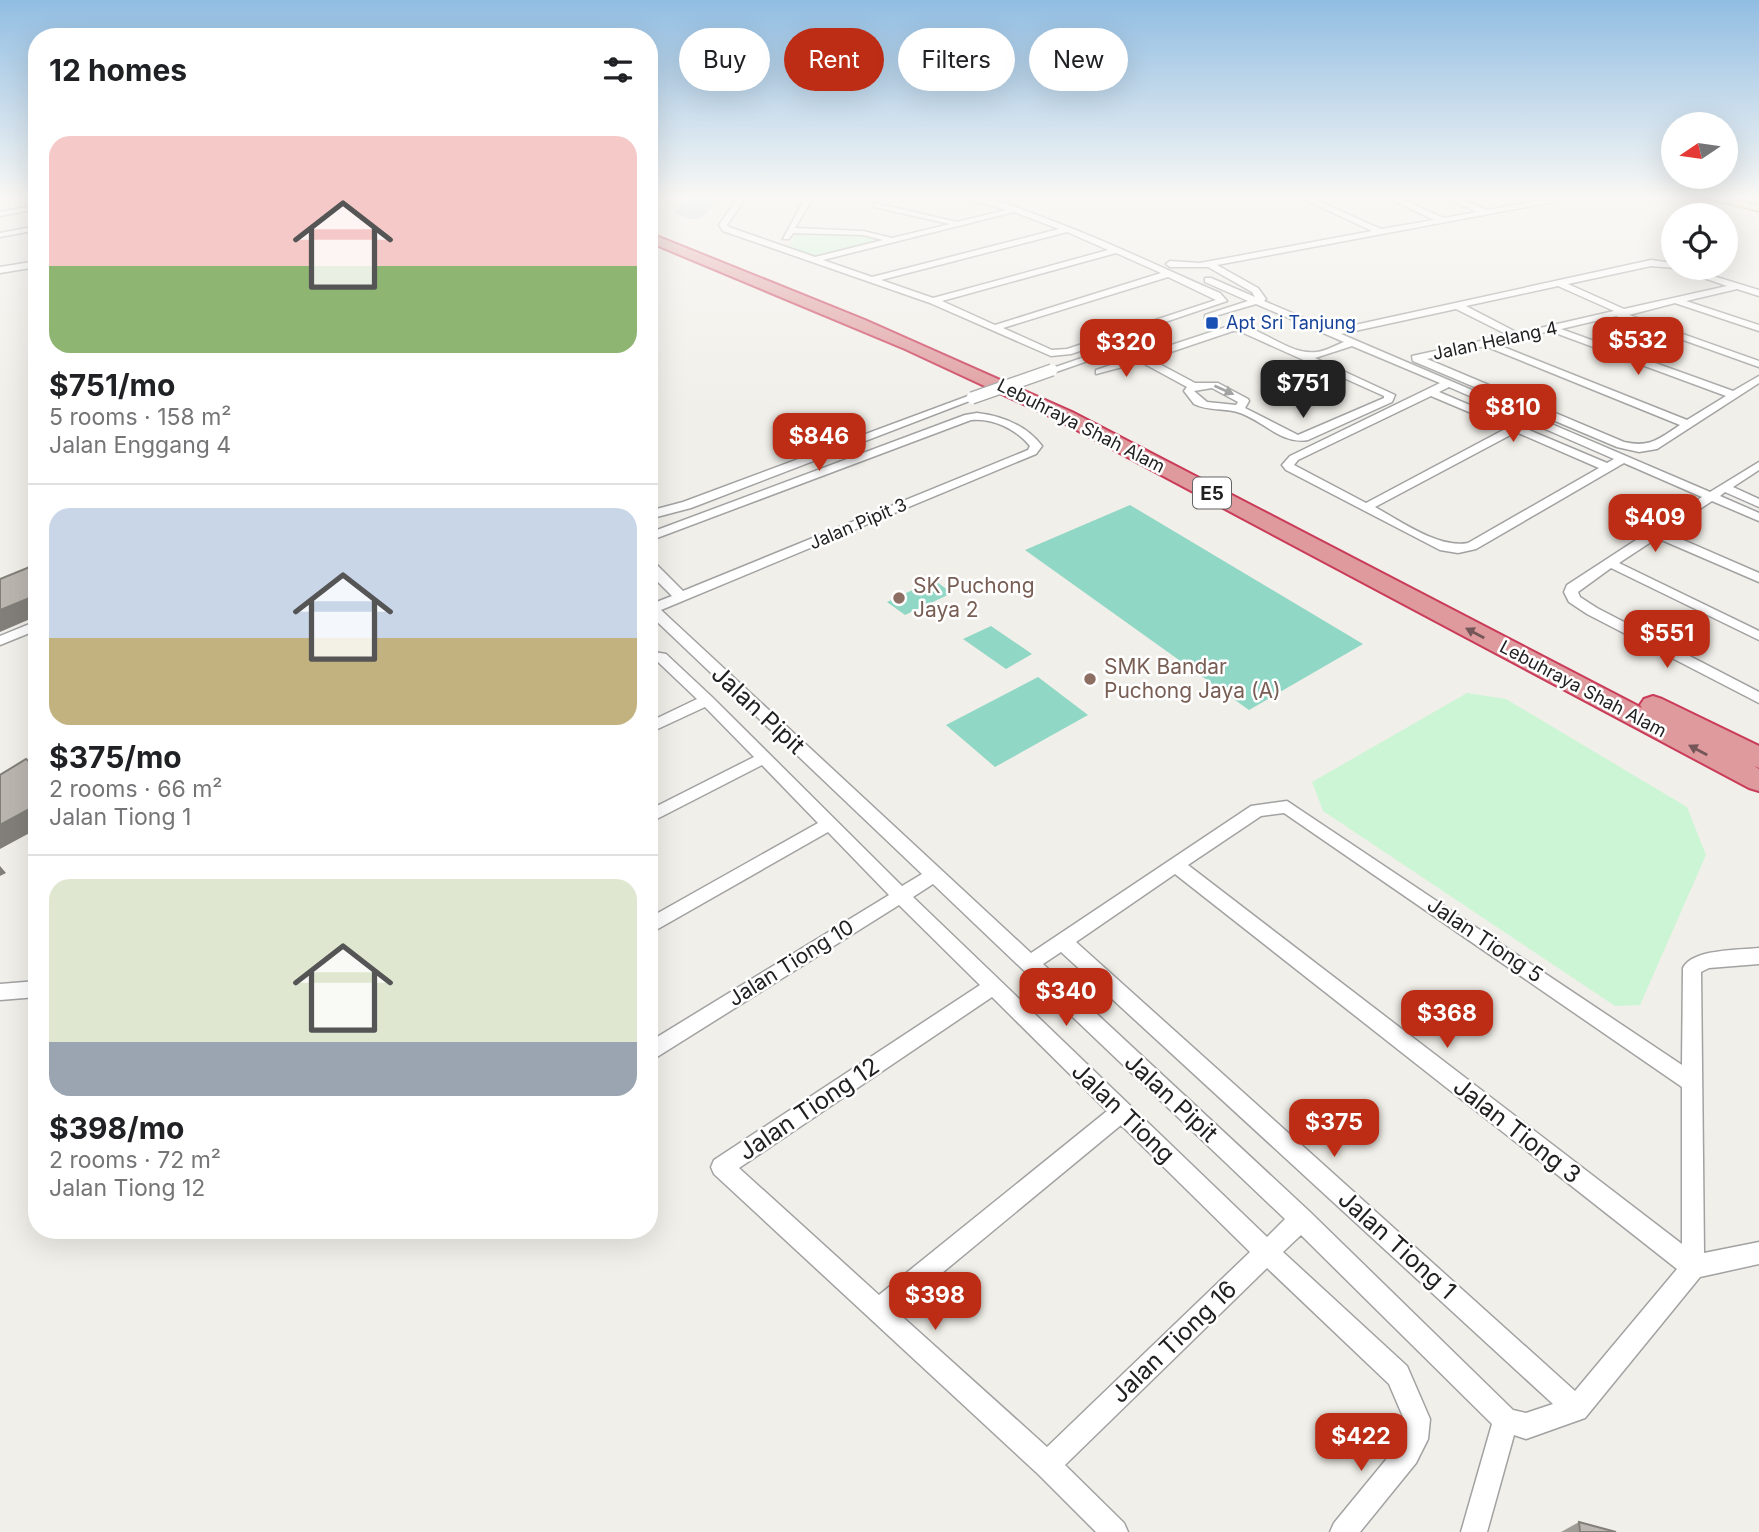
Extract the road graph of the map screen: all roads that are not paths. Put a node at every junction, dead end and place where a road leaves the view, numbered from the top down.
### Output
1 (725, 267) edge
2 (751, 267) edge
3 (835, 267) edge
4 (919, 267) edge
5 (1052, 267) edge
6 (1165, 267) edge
7 (1166, 267) edge
8 (1186, 267) edge
9 (1215, 267) edge
10 (1630, 267) edge
11 (1169, 269) junction
12 (871, 280) junction
13 (1718, 280) edge
14 (1559, 283) junction
15 (1216, 284) junction
16 (1738, 286) junction
17 (1759, 293) edge
18 (933, 301) junction
19 (1256, 301) junction
20 (1678, 301) junction
21 (1456, 305) junction
22 (1231, 310) junction
23 (1622, 314) junction
24 (997, 327) junction
25 (1759, 328) edge
26 (1552, 329) junction
27 (1348, 330) junction
28 (1327, 331) junction
29 (1517, 336) junction
30 (1353, 342) junction
31 (1485, 343) junction
32 (1142, 358) junction
33 (1320, 359) junction
34 (1416, 359) junction
35 (1759, 364) edge
36 (1100, 372) dead end
37 (1759, 379) edge
38 (1447, 384) junction
39 (1193, 386) junction
40 (1432, 392) junction
41 (1734, 395) junction
42 (1239, 409) junction
43 (1689, 425) junction
44 (1515, 428) junction
45 (1622, 459) junction
46 (1759, 465) edge
47 (1606, 467) junction
48 (1725, 488) junction
49 (1713, 497) junction
50 (1759, 503) edge
51 (1365, 508) junction
52 (658, 513) edge
53 (1759, 517) edge
54 (1657, 533) junction
55 (658, 534) edge
56 (1610, 563) junction
57 (658, 574) edge
58 (1759, 578) edge
59 (681, 597) junction
60 (658, 605) edge
61 (658, 615) edge
62 (28, 629) edge
63 (1759, 636) edge
64 (681, 637) junction
65 (0, 641) edge
66 (658, 652) edge
67 (658, 658) edge
68 (1759, 698) edge
69 (708, 700) junction
70 (658, 724) edge
71 (766, 757) junction
72 (1759, 758) edge
73 (1759, 781) edge
74 (658, 812) edge
75 (831, 823) junction
76 (1175, 865) junction
77 (934, 875) junction
78 (900, 895) junction
79 (658, 922) edge
80 (1062, 941) junction
81 (1759, 956) edge
82 (1029, 964) junction
83 (993, 986) junction
84 (28, 990) edge
85 (0, 992) edge
86 (658, 1047) edge
87 (1691, 1082) junction
88 (1122, 1111) junction
89 (1301, 1219) junction
90 (1266, 1252) junction
91 (1759, 1253) edge
92 (1693, 1267) junction
93 (878, 1311) junction
94 (1576, 1409) junction
95 (1506, 1420) junction
96 (1047, 1465) junction
97 (1115, 1532) edge
98 (1343, 1532) edge
99 (1474, 1532) edge

73 -> 1 highway, Lebuhraya Shah Alam / E5
2 - 72 highway, Lebuhraya Shah Alam / E5
3 - 12 street
4 - 12 street
5 - 18 street
6 - 11 street
7 - 11 street
8 - 11 street
9 - 19 street
10 - 14 street
11 - 15 street
11 - 24 street
11 - 24 street
12 - 18 street
13 - 16 street
14 - 21 street
14 - 23 street
15 - 19 street
15 - 22 street
16 - 17 street
16 - 20 street, Jalan Helang 4
18 - 24 street
19 - 22 street
19 - 28 street
20 - 23 street, Jalan Helang 4
20 - 25 street
21 - 27 street
21 - 29 street
22 - 28 street
22 - 52 street, bridge
23 - 26 street, Jalan Helang 4
23 - 35 street
26 - 29 street, Jalan Helang 4
26 - 41 street
27 - 28 street
27 - 34 street
28 - 30 street
29 - 31 street, Jalan Helang 4
30 - 33 street
30 - 38 street
31 - 34 street, Jalan Helang 4
31 - 43 street
32 - 33 street
32 - 36 street
32 - 39 street
33 - 42 street
34 - 43 street
37 - 41 street
38 - 40 street
38 - 45 street
39 - 42 street
39 -> 42 street
40 - 44 street
40 - 51 street
41 - 43 street
44 - 47 street
44 - 51 street
45 - 47 street
45 - 49 street
46 - 48 street
47 - 51 street
48 - 49 street
48 - 50 street
49 - 53 street
49 - 54 street
54 - 56 street
54 - 58 street
55 - 59 street, Jalan Pipit 3
56 - 63 street
56 - 68 street
57 - 59 street
59 - 60 street, Jalan Pipit 3
61 - 64 street, Jalan Pipit
62 - 65 street
64 - 66 street
64 - 77 street, Jalan Pipit
67 - 69 street, Jalan Tiong
69 - 70 street
69 - 71 street, Jalan Tiong
71 - 74 street
71 - 75 street, Jalan Tiong
75 - 78 street, Jalan Tiong
75 - 79 street
76 - 80 street
76 - 87 street, Jalan Tiong 5
76 - 92 street, Jalan Tiong 3
77 - 78 street, Jalan Tiong 10
77 - 82 street, Jalan Pipit
78 - 83 street, Jalan Tiong
78 - 86 street, Jalan Tiong 10
80 - 82 street
80 - 94 street, Jalan Tiong 1
81 - 87 street
82 - 89 street, Jalan Pipit
83 - 88 street, Jalan Tiong
83 - 93 street, Jalan Tiong 12
84 - 85 street
87 - 92 street
88 - 90 street, Jalan Tiong
88 - 93 street
89 - 90 street, Jalan Tiong 16
89 - 95 street, Jalan Pipit
90 - 96 street, Jalan Tiong 16
90 - 98 street, Jalan Tiong
91 - 92 street
92 - 94 street
93 - 96 street, Jalan Tiong 12
94 - 95 street
95 - 99 street
96 - 97 street, Jalan Tiong 12

